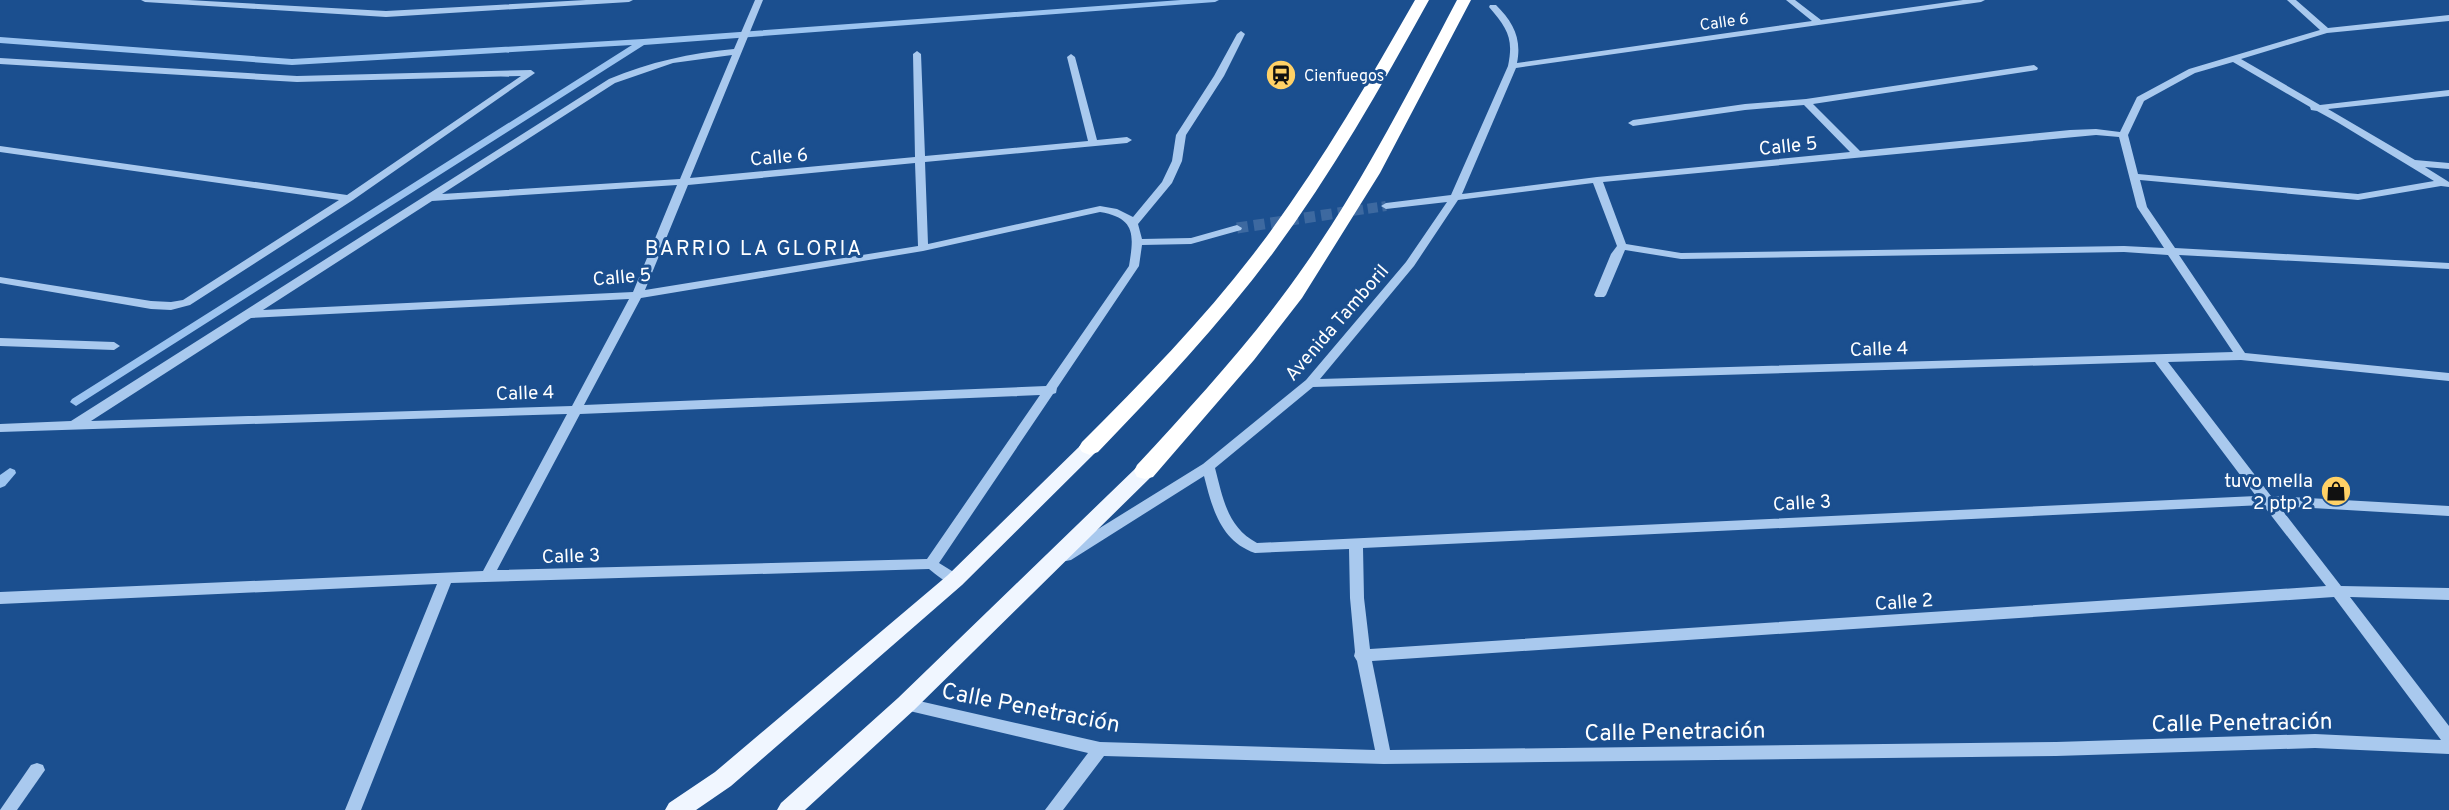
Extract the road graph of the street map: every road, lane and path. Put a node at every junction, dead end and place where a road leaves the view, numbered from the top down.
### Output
1 (145, 0) edge
2 (629, 0) edge
3 (759, 0) edge
4 (1790, 0) edge
5 (1981, 0) edge
6 (2291, 0) edge
7 (1461, 5) edge
8 (1418, 7) edge
9 (1493, 7) dead end
10 (2449, 18) edge
11 (1820, 23) junction
12 (2326, 31) junction
13 (1241, 34) dead end
14 (736, 52) junction
15 (917, 54) dead end
16 (1071, 57) dead end
17 (2233, 58) junction
18 (0, 61) edge
19 (1512, 66) junction
20 (2034, 68) dead end
21 (2449, 93) edge
22 (1806, 102) junction
23 (2314, 108) junction
24 (1633, 123) dead end
25 (2123, 135) junction
26 (1127, 140) dead end
27 (1093, 143) junction
28 (0, 149) edge
29 (1858, 155) junction
30 (920, 161) junction
31 (2412, 162) junction
32 (2449, 166) edge
33 (2135, 177) junction
34 (1597, 180) junction
35 (684, 182) junction
36 (2446, 185) edge
37 (1456, 196) junction
38 (349, 198) junction
39 (434, 198) junction
40 (1386, 206) tunnel mouth
41 (1134, 222) junction
42 (1237, 228) tunnel mouth
43 (1139, 242) junction
44 (1622, 246) junction
45 (923, 248) junction
46 (2170, 251) junction
47 (2449, 266) edge
48 (0, 280) edge
49 (637, 295) junction
50 (1601, 295) dead end
51 (250, 314) junction
52 (0, 342) edge
53 (114, 346) dead end
54 (2241, 356) junction
55 (2158, 359) junction
56 (2449, 377) edge
57 (1310, 383) junction
58 (1052, 390) junction
59 (574, 410) junction
60 (75, 425) junction
61 (0, 428) edge
62 (1090, 447) joint
63 (1208, 467) junction
64 (1145, 471) joint
65 (2265, 499) junction
66 (2449, 511) edge
67 (1356, 542) junction
68 (931, 564) junction
69 (1047, 567) junction
70 (487, 576) junction
71 (446, 578) junction
72 (955, 580) junction
73 (2340, 591) junction
74 (2449, 594) edge
75 (0, 598) edge
76 (1361, 656) junction
77 (906, 704) junction
78 (2449, 738) edge
79 (2449, 747) edge
80 (1100, 748) junction
81 (1384, 757) junction
82 (37, 771) dead end
83 (8, 810) edge
84 (353, 810) edge
85 (677, 810) edge
86 (789, 810) edge
87 (1053, 810) edge

1 - 2 street
3 - 14 street
4 - 11 street
5 - 11 street, Calle 6
6 - 12 street
7 - 64 highway
8 - 62 highway
9 - 19 street, Avenida Tamboril
10 - 12 street
11 - 19 street, Calle 6
12 - 17 street
13 - 41 street
14 - 35 street
14 - 39 street
15 - 30 street
16 - 27 street
17 - 23 street
17 - 25 street
18 - 38 street
19 - 37 street, Avenida Tamboril
20 - 22 street
21 - 23 street
22 - 24 street
22 - 29 street
23 - 31 street
25 - 29 street, Calle 5
25 - 33 street
26 - 27 street, Calle 6
27 - 30 street, Calle 6
28 - 38 street
29 - 34 street, Calle 5
30 - 35 street, Calle 6
30 - 45 street
31 - 32 street
31 - 36 street
33 - 36 street
33 - 46 street
34 - 37 street, Calle 5
34 - 44 street
35 - 39 street, Calle 6
35 - 49 street
37 - 40 street, Calle 5
37 - 57 street, Avenida Tamboril
38 - 48 street
39 - 51 street
41 - 43 street
41 - 45 street, Calle 5
42 - 43 street
43 - 58 street
44 - 46 street
44 - 50 street
45 - 49 street, Calle 5
46 - 47 street
46 - 54 street
49 - 51 street, Calle 5
49 - 59 street
51 - 60 street
52 - 53 street
54 - 55 street, Calle 4
54 - 56 street, Calle 4
55 - 57 street, Calle 4
55 - 65 street
57 - 63 street, Avenida Tamboril
58 - 59 street, Calle 4
58 - 68 street
59 - 60 street, Calle 4
59 - 70 street
60 - 61 street, Calle 4
62 - 72 main road
63 - 67 street, Calle 3
63 - 69 street, Avenida Tamboril
64 - 69 main road
65 - 66 street, Calle 3
65 - 67 street, Calle 3
65 - 73 street
67 - 76 street
68 - 70 street, Calle 3
68 - 72 street
69 - 77 main road
70 - 71 street, Calle 3
71 - 75 street, Calle 3
71 - 84 street
72 - 85 main road
73 - 74 street, Calle 2
73 - 76 street, Calle 2
73 - 78 street
76 - 81 street
77 - 80 street, Calle Penetración
77 - 86 main road
79 - 81 street, Calle Penetración
80 - 81 street, Calle Penetración
80 - 87 street
82 - 83 street

